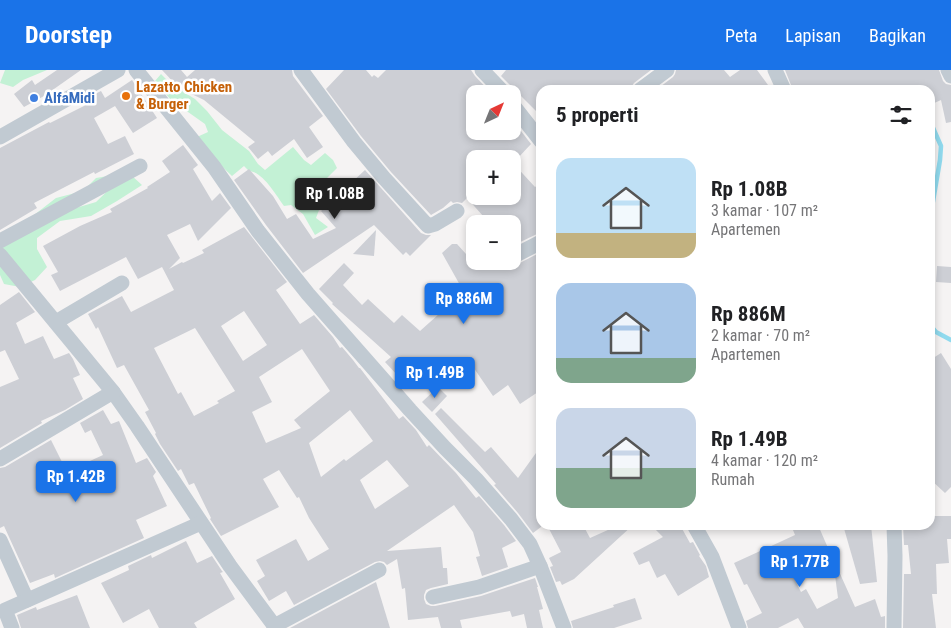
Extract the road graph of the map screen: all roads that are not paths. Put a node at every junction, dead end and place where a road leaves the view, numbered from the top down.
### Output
1 (118, 70) edge
2 (136, 70) edge
3 (301, 70) edge
4 (482, 70) edge
5 (667, 70) edge
6 (775, 70) edge
7 (948, 70) edge
8 (951, 76) edge
9 (496, 85) edge
10 (647, 85) edge
11 (782, 85) edge
12 (521, 115) edge
13 (536, 135) edge
14 (0, 137) edge
15 (140, 166) dead end
16 (457, 211) dead end
17 (0, 241) edge
18 (536, 245) edge
19 (521, 253) edge
20 (0, 255) edge
21 (122, 283) dead end
22 (56, 322) junction
23 (113, 392) junction
24 (0, 459) edge
25 (201, 523) junction
26 (697, 530) edge
27 (894, 530) edge
28 (0, 540) edge
29 (540, 566) junction
30 (379, 570) dead end
31 (433, 598) dead end
32 (27, 600) junction
33 (275, 627) edge
34 (12, 628) edge
35 (564, 628) edge
36 (739, 628) edge
37 (894, 628) edge

1 - 14 street
2 - 29 street
3 - 16 street
4 - 9 street
5 - 10 street
6 - 11 street
7 - 8 street
12 - 13 street
15 - 17 street
18 - 19 street
20 - 22 street
21 - 22 street
22 - 23 street
23 - 24 street
23 - 25 street
25 - 32 street
25 - 33 street
26 - 36 street
27 - 37 street
28 - 32 street
29 - 31 street
29 - 35 street
30 - 33 street
32 - 34 street

